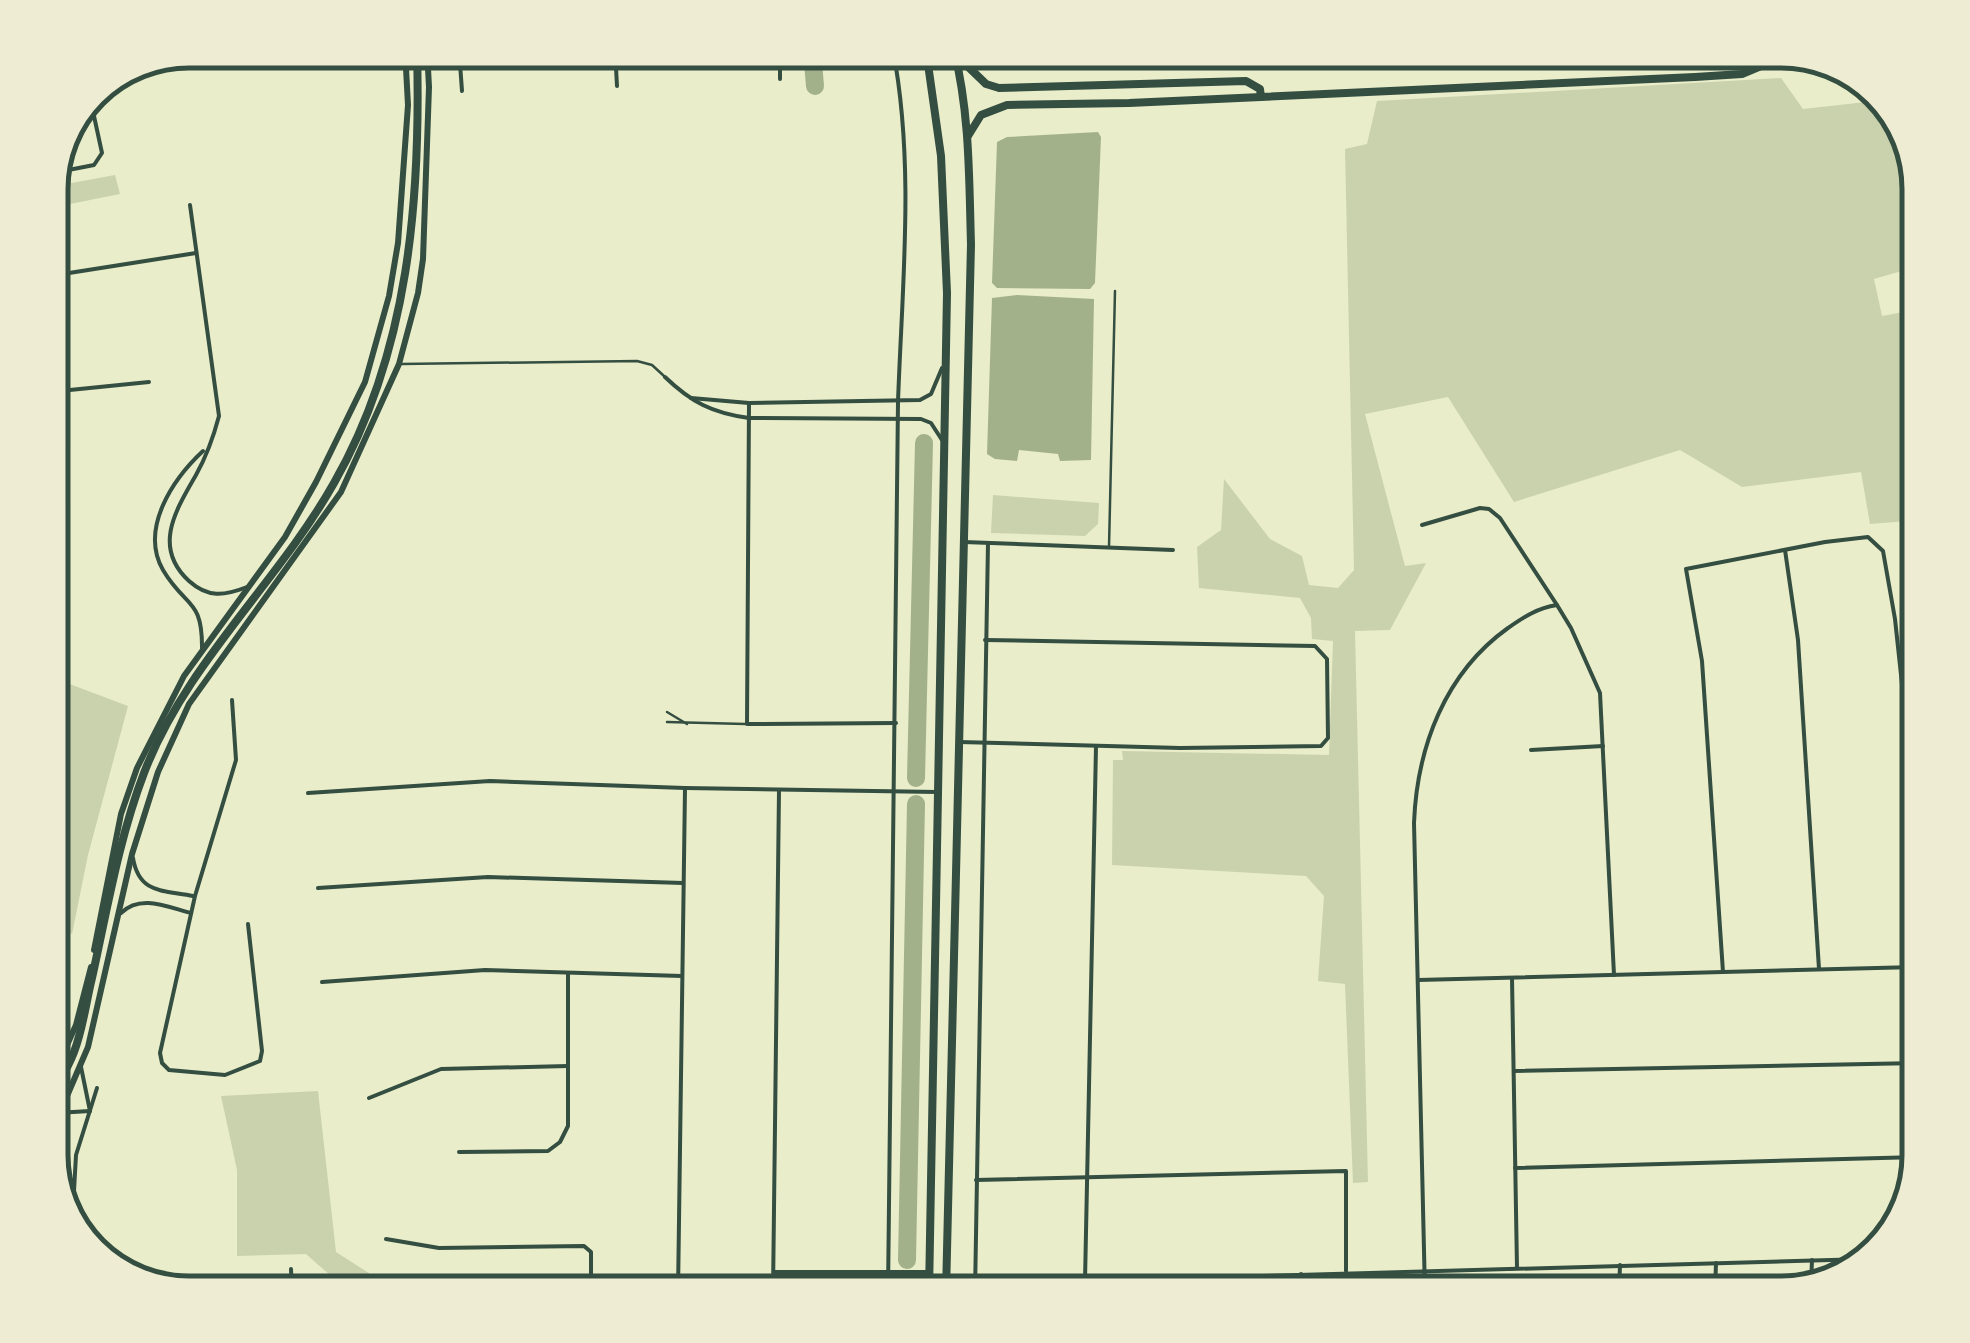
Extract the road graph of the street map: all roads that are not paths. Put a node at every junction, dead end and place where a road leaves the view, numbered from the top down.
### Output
1 (411, 68) edge
2 (413, 68) edge
3 (414, 68) edge
4 (427, 68) edge
5 (460, 68) edge
6 (616, 68) edge
7 (780, 68) edge
8 (895, 68) edge
9 (929, 68) edge
10 (959, 68) edge
11 (970, 68) edge
12 (1756, 68) edge
13 (780, 79) dead end
14 (616, 86) dead end
15 (462, 91) dead end
16 (1261, 97) junction
17 (94, 114) edge
18 (968, 136) junction
19 (70, 170) edge
20 (190, 205) dead end
21 (196, 253) junction
22 (68, 273) edge
23 (1115, 292) dead end
24 (946, 357) junction
25 (399, 364) junction
26 (665, 376) joint
27 (150, 382) dead end
28 (68, 390) edge
29 (686, 398) junction
30 (898, 402) junction
31 (749, 403) junction
32 (749, 418) junction
33 (898, 418) junction
34 (944, 444) junction
35 (207, 448) junction
36 (162, 509) junction
37 (175, 514) junction
38 (1422, 525) dead end
39 (157, 531) junction
40 (171, 533) junction
41 (964, 542) junction
42 (988, 543) junction
43 (1109, 548) junction
44 (1172, 550) dead end
45 (1785, 550) junction
46 (251, 585) junction
47 (1556, 605) junction
48 (985, 640) junction
49 (202, 652) junction
50 (1902, 687) edge
51 (232, 700) dead end
52 (667, 712) dead end
53 (667, 722) dead end
54 (688, 724) junction
55 (747, 724) junction
56 (896, 724) junction
57 (958, 742) junction
58 (984, 743) junction
59 (1096, 746) junction
60 (1603, 746) junction
61 (1531, 750) dead end
62 (685, 788) junction
63 (779, 790) junction
64 (896, 792) junction
65 (937, 792) junction
66 (308, 793) dead end
67 (132, 854) junction
68 (684, 883) junction
69 (318, 888) dead end
70 (194, 896) junction
71 (191, 913) junction
72 (119, 914) junction
73 (248, 924) dead end
74 (1902, 966) edge
75 (1819, 969) junction
76 (1724, 972) junction
77 (568, 973) junction
78 (1614, 975) junction
79 (682, 976) junction
80 (1512, 978) junction
81 (1418, 980) junction
82 (322, 982) dead end
83 (68, 1044) edge
84 (68, 1056) edge
85 (1902, 1063) edge
86 (68, 1064) edge
87 (80, 1065) junction
88 (568, 1066) junction
89 (1514, 1071) junction
90 (98, 1088) dead end
91 (68, 1094) edge
92 (368, 1098) dead end
93 (90, 1110) junction
94 (68, 1114) edge
95 (459, 1152) dead end
96 (1902, 1159) edge
97 (1515, 1168) junction
98 (1087, 1177) junction
99 (976, 1180) junction
100 (74, 1192) edge
101 (386, 1239) dead end
102 (1841, 1259) edge
103 (1812, 1260) junction
104 (1716, 1263) junction
105 (1620, 1265) junction
106 (1517, 1268) junction
107 (291, 1270) dead end
108 (1424, 1270) junction
109 (1812, 1271) edge
110 (774, 1272) junction
111 (888, 1272) junction
112 (929, 1272) junction
113 (1346, 1272) junction
114 (1301, 1274) joint
115 (291, 1276) edge
116 (591, 1276) edge
117 (678, 1276) edge
118 (774, 1276) edge
119 (888, 1276) edge
120 (929, 1276) edge
121 (946, 1276) edge
122 (975, 1276) edge
123 (1085, 1276) edge
124 (1235, 1276) edge
125 (1424, 1276) edge
126 (1620, 1276) edge
127 (1715, 1276) edge

1 - 46 main road
2 - 84 highway
3 - 86 highway
4 - 25 main road
5 - 15 street
6 - 14 street
7 - 13 street
8 - 30 street
9 - 24 highway
10 - 18 highway
11 - 16 highway
12 - 16 highway
16 - 18 highway
17 - 19 street
18 - 41 highway
20 - 21 street
21 - 22 street
21 - 35 street
23 - 43 lane
24 - 30 street
24 - 34 highway
25 - 26 lane
25 - 67 main road
26 - 29 street
27 - 28 street
29 - 31 street
29 - 32 street
30 - 31 street
30 - 33 street
31 - 32 street
32 - 33 street
32 - 55 street
33 - 34 street
33 - 56 street
34 - 65 highway
35 - 36 street
35 - 37 street
36 - 37 street
36 - 39 street
37 - 40 street
38 - 47 street
39 - 40 street
39 - 49 street
40 - 46 street
41 - 42 street
41 - 57 highway
42 - 43 street
42 - 48 street
43 - 44 street
45 - 50 street
45 - 75 street
45 - 76 street
46 - 49 main road
47 - 60 street
47 - 81 street
48 - 58 street
48 - 59 street
49 - 83 main road
51 - 70 street
52 - 54 lane
53 - 54 lane
54 - 55 lane
55 - 56 street
56 - 64 street
57 - 58 street
57 - 121 highway
58 - 59 street
58 - 99 street
59 - 98 street
60 - 61 street
60 - 78 street
62 - 63 street
62 - 66 street
62 - 68 street
63 - 64 street
63 - 110 street
64 - 65 street
64 - 111 street
65 - 112 highway
67 - 70 street
67 - 72 main road
68 - 69 street
68 - 79 street
70 - 71 street
71 - 72 street
71 - 73 street
72 - 87 main road
74 - 75 street
75 - 76 street
76 - 78 street
77 - 79 street
77 - 82 street
77 - 88 street
78 - 80 street
79 - 117 street
80 - 81 street
80 - 89 street
81 - 108 street
85 - 89 street
87 - 91 main road
87 - 93 street
88 - 92 street
88 - 95 street
89 - 97 street
90 - 93 street
93 - 94 street
93 - 100 street
96 - 97 street
97 - 106 street
98 - 99 street
98 - 113 street
98 - 123 street
99 - 122 street
101 - 116 street
102 - 103 street
103 - 104 street
103 - 109 street
104 - 105 street
104 - 127 street
105 - 106 street
105 - 126 street
106 - 108 street
107 - 115 street
108 - 113 street
108 - 125 street
110 - 111 street
110 - 118 street
111 - 112 street
111 - 119 street
112 - 120 highway
113 - 114 street
114 - 124 street

